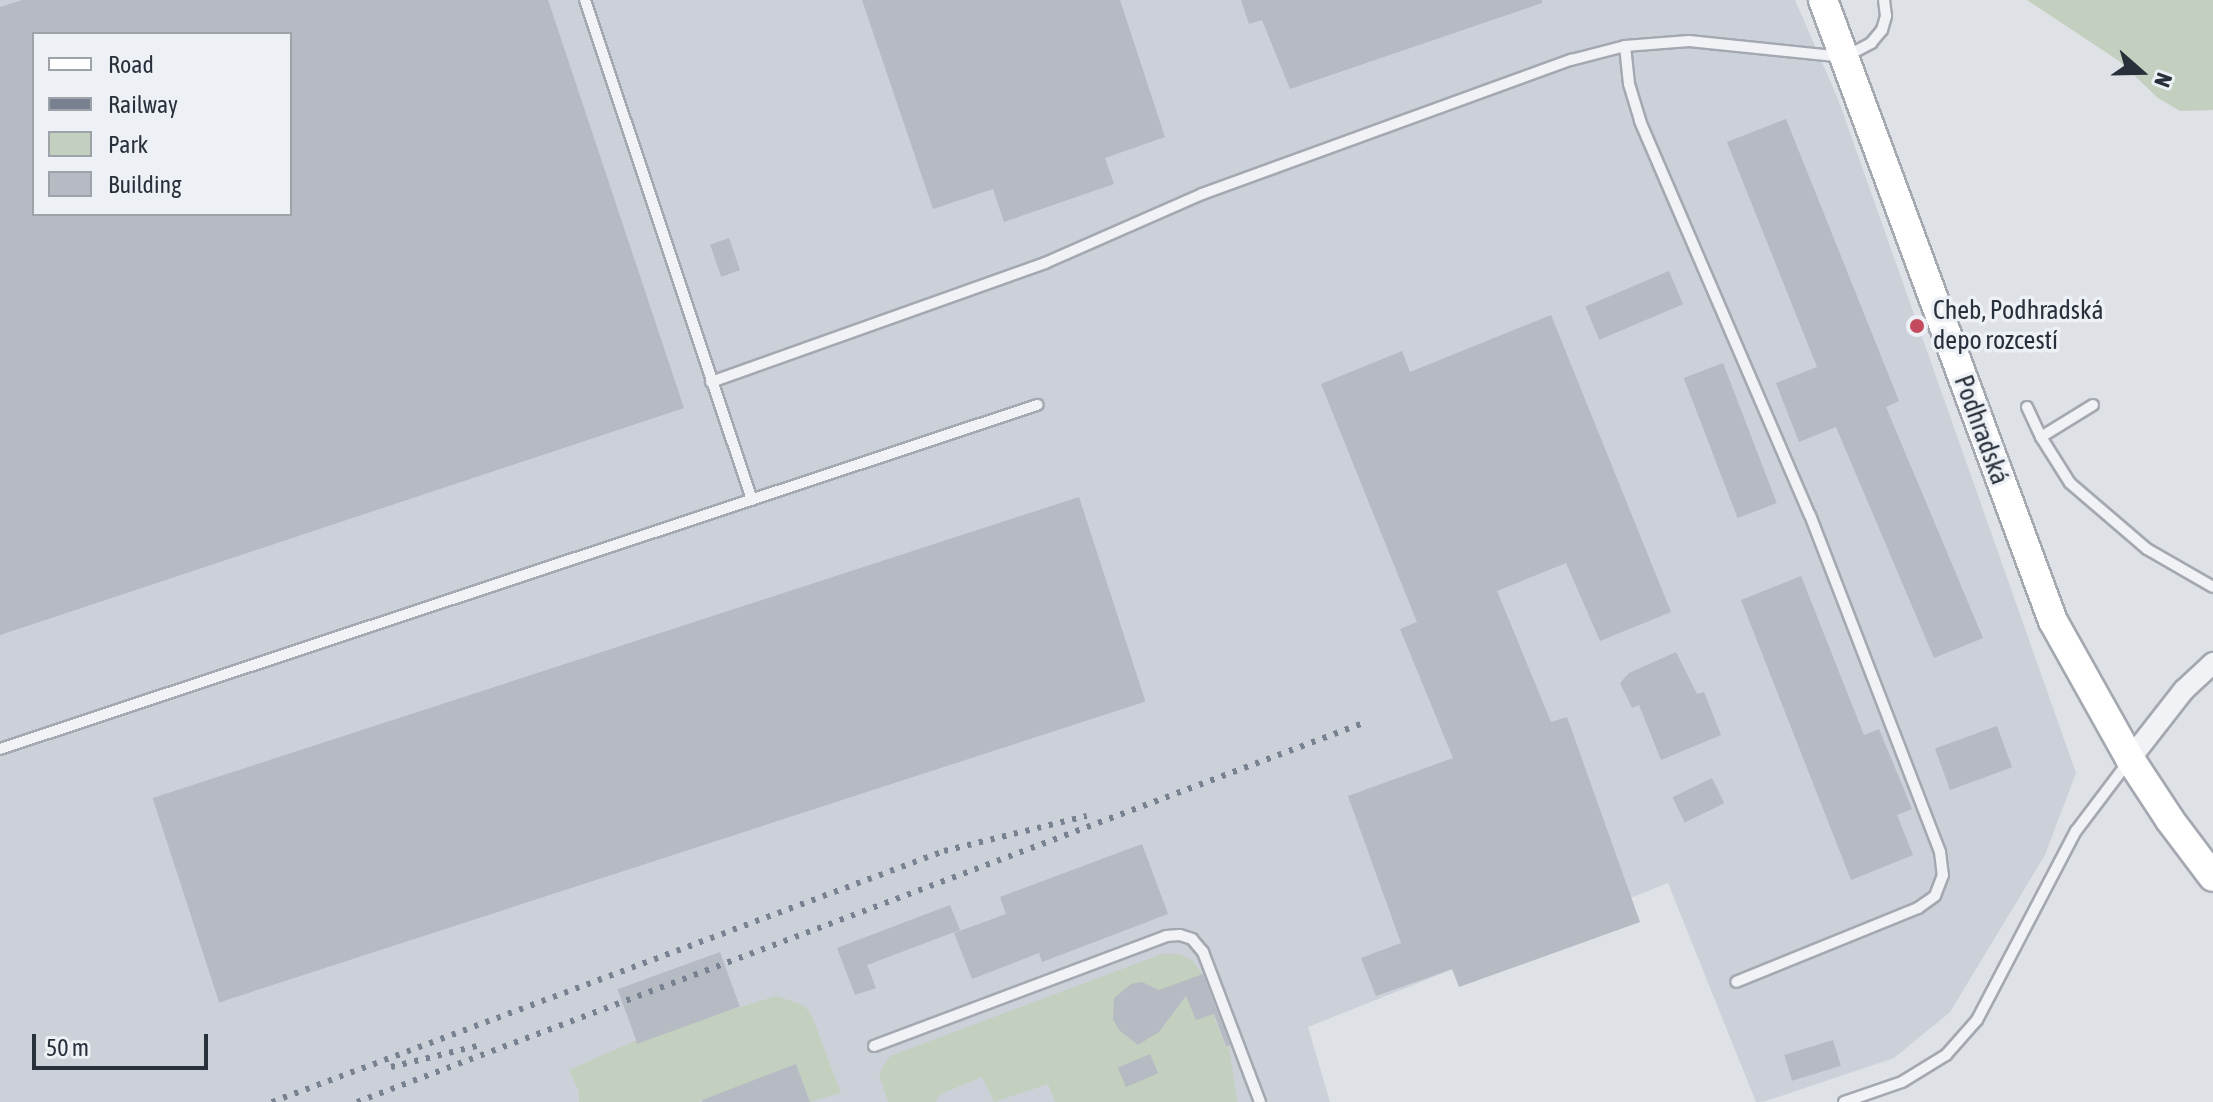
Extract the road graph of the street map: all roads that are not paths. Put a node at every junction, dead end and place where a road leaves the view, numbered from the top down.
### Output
1 (585, 0) edge
2 (1823, 0) edge
3 (1884, 0) edge
4 (1625, 46) junction
5 (1845, 57) junction
6 (711, 382) junction
7 (1037, 405) dead end
8 (2093, 405) dead end
9 (2027, 407) dead end
10 (2041, 437) junction
11 (752, 500) junction
12 (2213, 587) edge
13 (2213, 663) edge
14 (0, 749) edge
15 (2130, 759) junction
16 (2213, 877) edge
17 (1736, 982) dead end
18 (874, 1046) dead end
19 (1260, 1102) edge
20 (1844, 1102) edge

1 - 6 lane
2 - 5 main road, Podhradská
3 - 5 lane
4 - 5 lane
4 - 6 lane
4 - 17 lane
5 - 15 main road, Podhradská
6 - 11 lane
7 - 11 lane
8 - 10 lane
9 - 10 lane
10 - 12 lane
11 - 14 lane
13 - 15 street
15 - 16 main road, Podhradská
15 - 20 lane
18 - 19 lane

